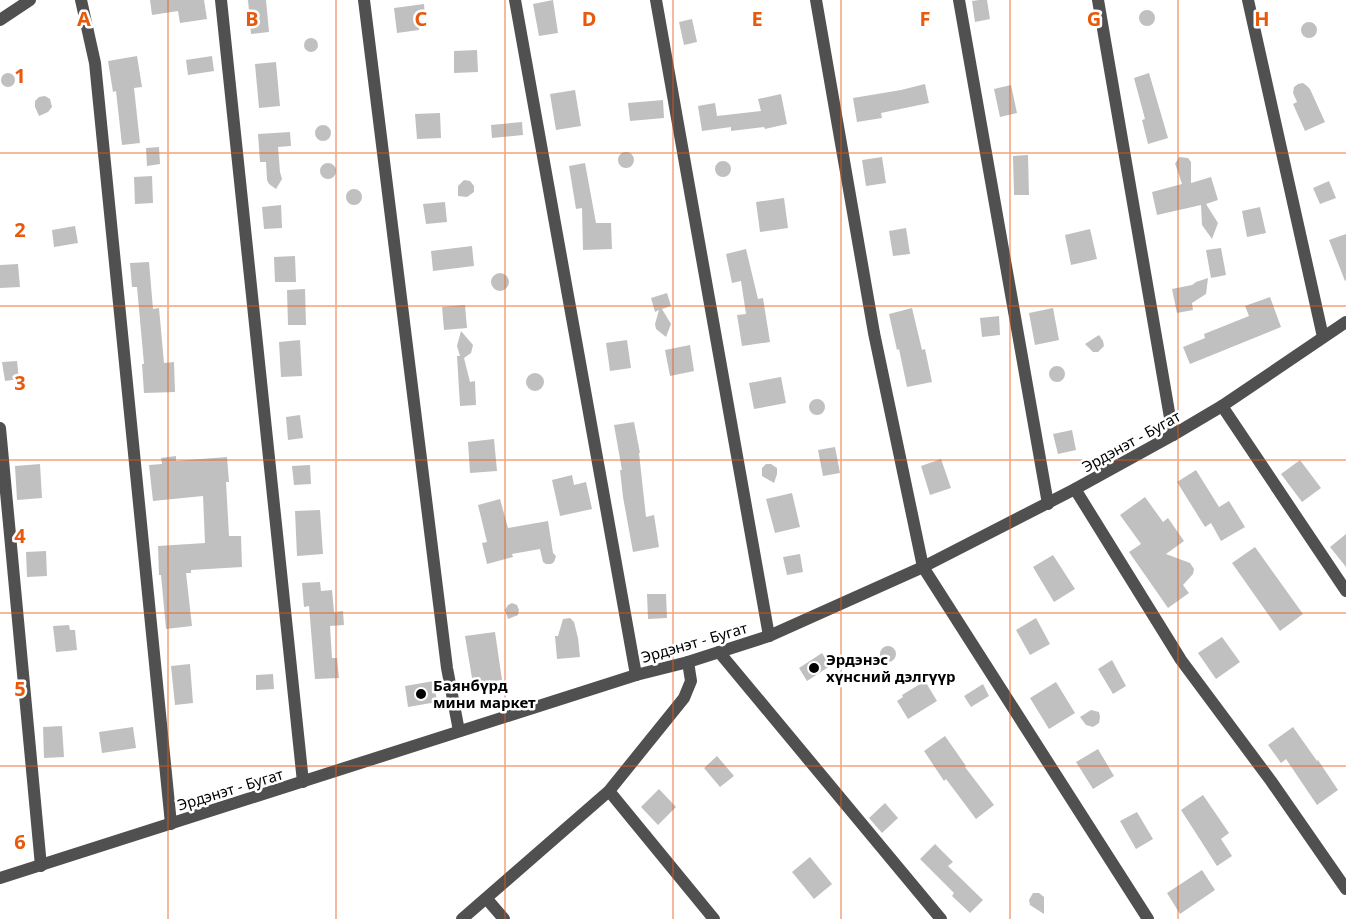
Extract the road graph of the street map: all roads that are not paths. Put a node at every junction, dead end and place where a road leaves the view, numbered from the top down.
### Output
1 (30, 0) edge
2 (81, 0) edge
3 (221, 0) edge
4 (364, 0) edge
5 (515, 0) edge
6 (656, 0) edge
7 (816, 0) edge
8 (959, 0) edge
9 (1098, 0) edge
10 (1248, 0) edge
11 (0, 20) edge
12 (1346, 322) edge
13 (1323, 337) junction
14 (1222, 406) junction
15 (0, 428) edge
16 (1173, 435) junction
17 (1075, 489) junction
18 (1048, 504) junction
19 (923, 567) junction
20 (1346, 591) edge
21 (769, 636) junction
22 (719, 652) junction
23 (688, 662) junction
24 (636, 675) junction
25 (459, 731) junction
26 (303, 782) junction
27 (609, 791) junction
28 (171, 824) junction
29 (41, 866) junction
30 (0, 878) edge
31 (1346, 889) edge
32 (486, 898) junction
33 (462, 919) edge
34 (504, 919) edge
35 (714, 919) edge
36 (941, 919) edge
37 (1148, 919) edge

1 - 11 street
2 - 28 street
3 - 26 street
4 - 25 street
5 - 24 street
6 - 21 street
7 - 19 street
8 - 18 street
9 - 16 street
10 - 13 street
12 - 13 street, Эрдэнэт - Бугат
13 - 14 street, Эрдэнэт - Бугат
14 - 16 street, Эрдэнэт - Бугат
14 - 20 street
15 - 29 street
16 - 17 street, Эрдэнэт - Бугат
17 - 18 street, Эрдэнэт - Бугат
17 - 31 street
18 - 19 street, Эрдэнэт - Бугат
19 - 21 street, Эрдэнэт - Бугат
19 - 37 street
21 - 22 street, Эрдэнэт - Бугат
22 - 23 street, Эрдэнэт - Бугат
22 - 36 street
23 - 24 street, Эрдэнэт - Бугат
23 - 27 street
24 - 25 street, Эрдэнэт - Бугат
25 - 26 street, Эрдэнэт - Бугат
26 - 28 street, Эрдэнэт - Бугат
27 - 32 street
27 - 35 street
28 - 29 street, Эрдэнэт - Бугат
29 - 30 street, Эрдэнэт - Бугат
32 - 33 street
32 - 34 street

